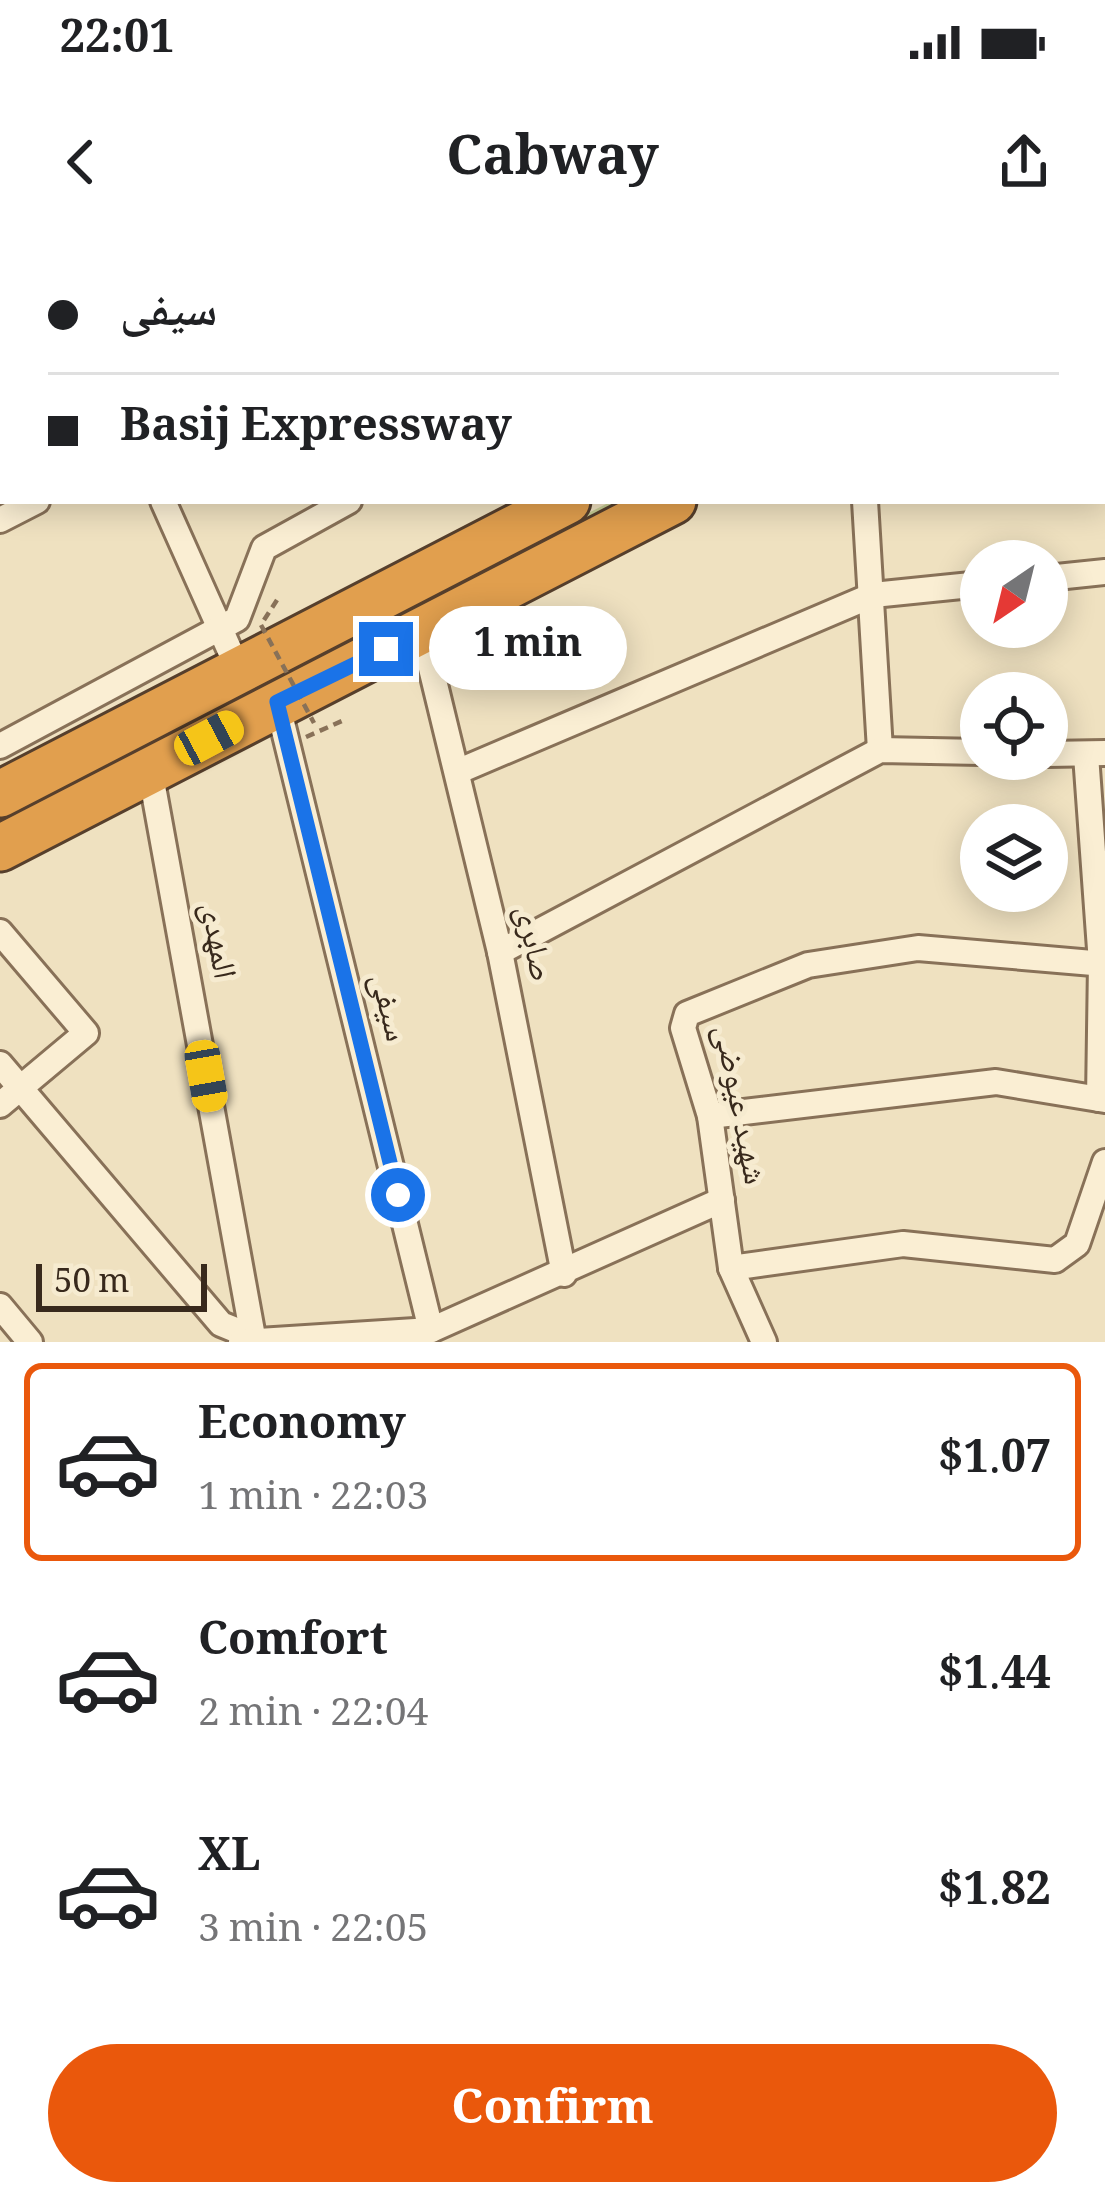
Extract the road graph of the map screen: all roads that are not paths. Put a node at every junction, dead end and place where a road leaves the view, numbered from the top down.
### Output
1 (31, 504) edge
2 (164, 504) edge
3 (344, 504) edge
4 (561, 504) edge
5 (667, 504) edge
6 (865, 504) edge
7 (0, 520) edge
8 (1105, 572) edge
9 (1068, 576) edge
10 (960, 586) edge
11 (873, 595) junction
12 (220, 628) junction
13 (422, 632) junction
14 (238, 671) junction
15 (293, 724) junction
16 (0, 746) edge
17 (880, 750) junction
18 (960, 752) edge
19 (1095, 754) edge
20 (150, 770) junction
21 (459, 771) junction
22 (0, 794) edge
23 (0, 848) edge
24 (0, 932) edge
25 (500, 952) junction
26 (1103, 964) edge
27 (0, 1064) edge
28 (20, 1088) junction
29 (1102, 1099) edge
30 (0, 1105) edge
31 (710, 1116) junction
32 (1105, 1162) edge
33 (722, 1200) junction
34 (730, 1268) junction
35 (564, 1274) junction
36 (0, 1306) edge
37 (431, 1330) junction
38 (247, 1340) edge
39 (30, 1342) edge
40 (764, 1342) edge

1 - 7 street
2 - 12 street
3 - 12 street
4 - 14 highway
5 - 13 highway
6 - 11 street
8 - 9 street
10 - 11 street
11 - 17 street
11 - 21 street
12 - 14 street
12 - 16 street
13 - 15 highway
13 - 21 street, صابری
14 - 22 highway
15 - 20 highway
15 - 37 street, سیفی
17 - 18 street
17 - 25 street
19 - 26 street
20 - 23 highway
20 - 38 street, المهدی
21 - 25 street, صابری
24 - 28 street
25 - 35 street, صابری
26 - 29 street
26 - 31 street, شهید عیوضی
27 - 28 street
28 - 30 street
28 - 38 street
29 - 31 street
31 - 33 street, شهید عیوضی
32 - 34 street
33 - 34 street, شهید عیوضی
33 - 35 street
34 - 40 street, شهید عیوضی
35 - 37 street
36 - 39 street
37 - 38 street

